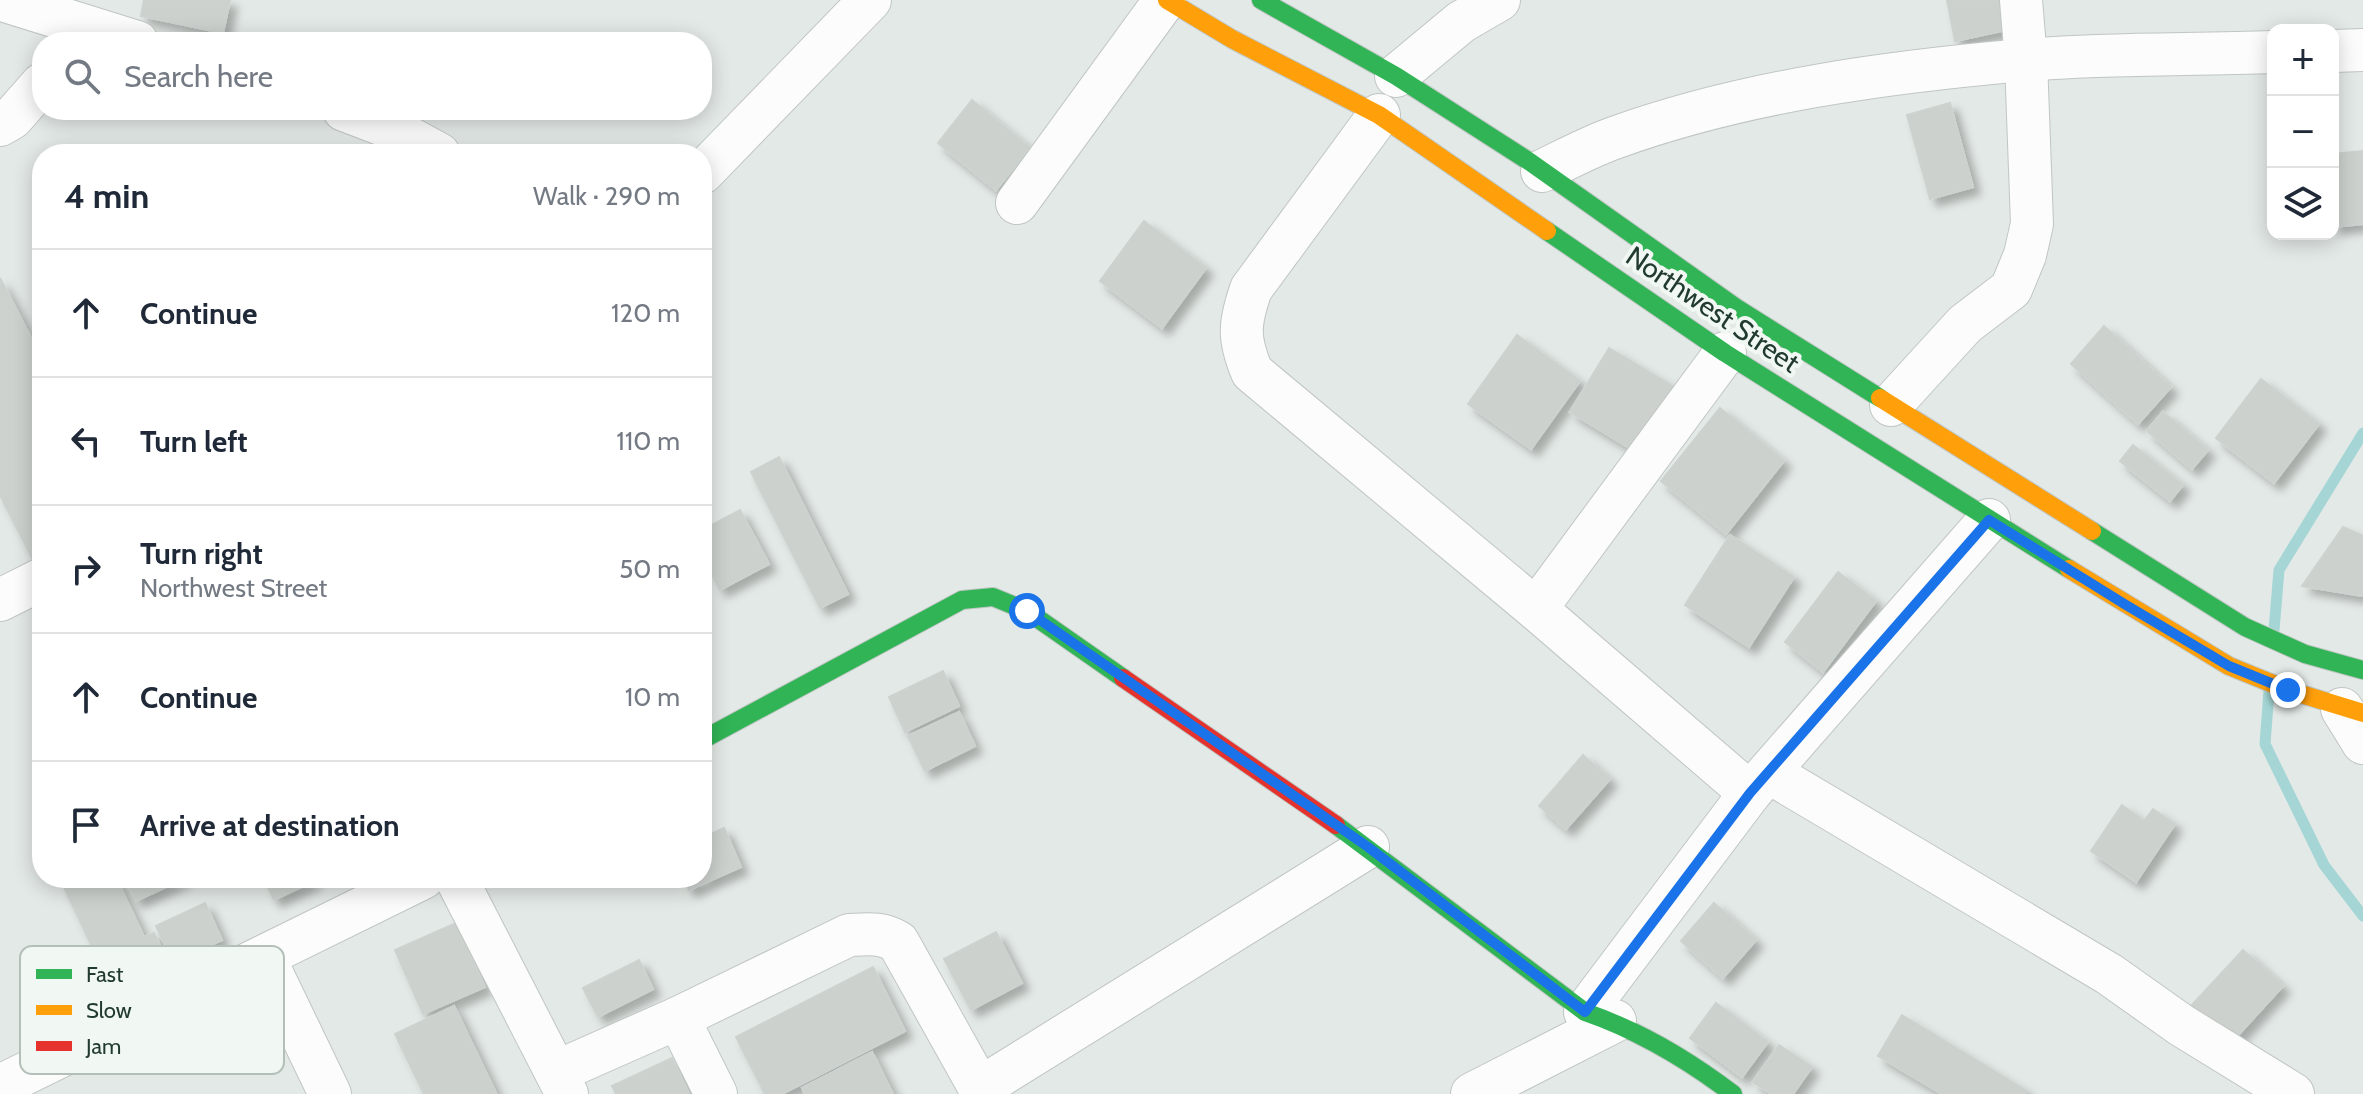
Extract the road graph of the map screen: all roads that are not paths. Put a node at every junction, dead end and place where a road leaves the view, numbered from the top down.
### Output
1 (2, 0) edge
2 (870, 0) edge
3 (1166, 0) edge
4 (1261, 0) edge
5 (1499, 0) edge
6 (2021, 0) edge
7 (70, 32) edge
8 (2363, 50) edge
9 (2339, 51) edge
10 (2267, 52) edge
11 (2026, 60) junction
12 (1396, 76) junction
13 (32, 95) edge
14 (1379, 115) junction
15 (370, 120) edge
16 (0, 125) edge
17 (421, 144) edge
18 (712, 163) edge
19 (1542, 171) junction
20 (1017, 203) dead end
21 (1725, 353) junction
22 (1891, 405) junction
23 (1989, 520) junction
24 (32, 584) edge
25 (0, 600) edge
26 (1536, 609) junction
27 (2363, 670) edge
28 (2356, 722) edge
29 (712, 726) edge
30 (1760, 783) junction
31 (1368, 847) junction
32 (403, 888) edge
33 (461, 888) edge
34 (284, 947) edge
35 (284, 999) edge
36 (1600, 1017) junction
37 (678, 1018) junction
38 (25, 1074) edge
39 (561, 1083) edge
40 (0, 1086) edge
41 (981, 1091) edge
42 (330, 1094) edge
43 (716, 1094) edge
44 (1472, 1094) edge
45 (1733, 1094) edge
46 (2293, 1094) edge

1 - 7 street
2 - 18 street
3 - 14 main road, Northwest Street
3 - 20 street
4 - 12 main road, Northwest Street
5 - 12 street
6 - 11 street
8 - 9 street
10 - 11 street
11 - 19 street
11 - 22 street
12 - 19 main road, Northwest Street
13 - 16 street
14 - 21 main road, Northwest Street
14 - 26 street
15 - 17 street
19 - 22 main road, Northwest Street
21 - 23 main road, Northwest Street
21 - 26 street
22 - 27 main road, Northwest Street
23 - 28 main road, Northwest Street
23 - 30 street
24 - 25 street
26 - 30 street
29 - 31 main road
30 - 36 street
30 - 46 street
31 - 36 main road
31 - 41 street
32 - 34 street
33 - 39 street
35 - 42 street
36 - 44 street
36 - 45 main road
37 - 39 street
37 - 41 street
37 - 43 street
38 - 40 street

